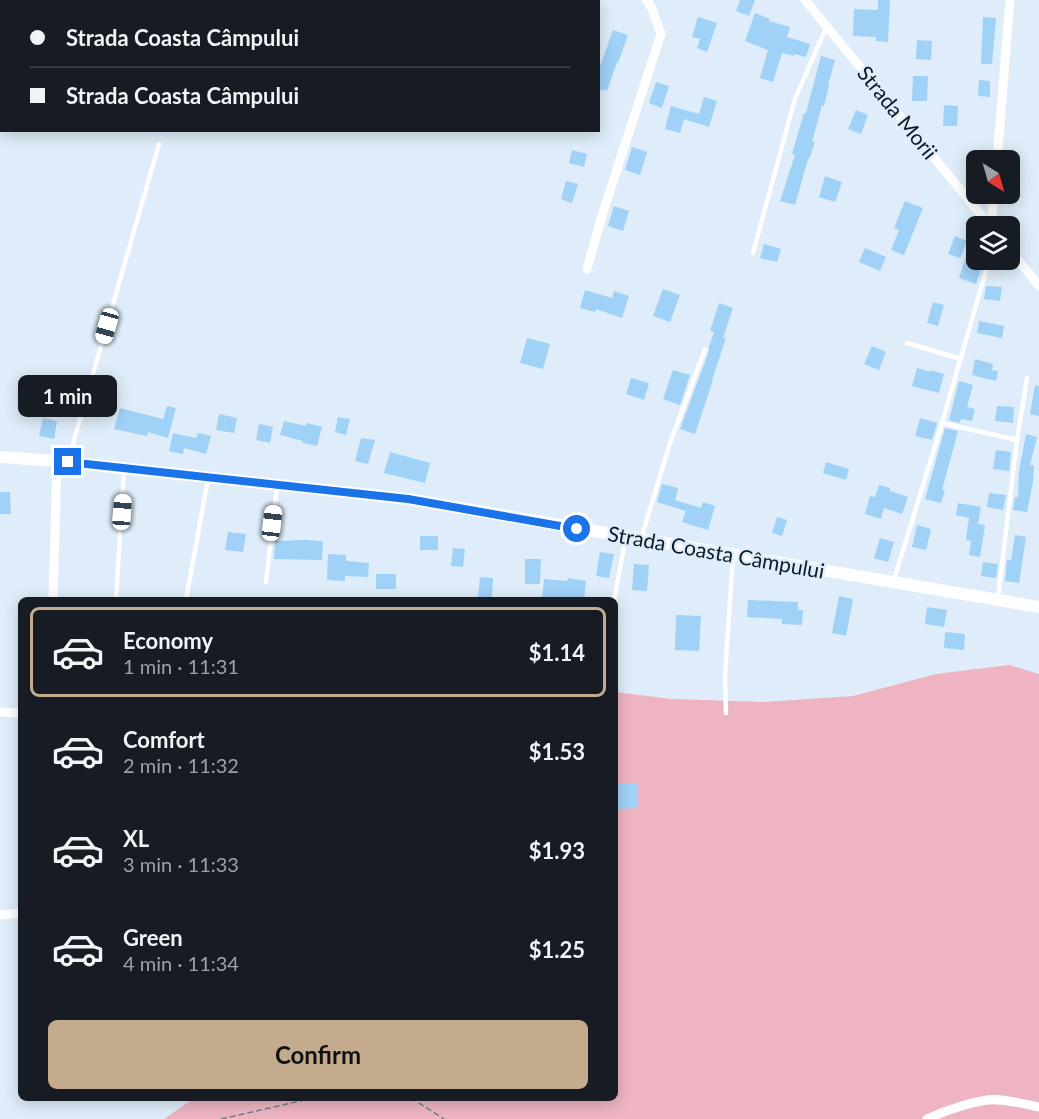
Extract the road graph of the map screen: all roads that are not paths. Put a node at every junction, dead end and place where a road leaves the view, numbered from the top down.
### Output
1 (646, 0) edge
2 (805, 0) edge
3 (1010, 0) edge
4 (826, 27) junction
5 (159, 144) dead end
6 (998, 150) edge
7 (983, 216) edge
8 (753, 253) dead end
9 (1020, 262) edge
10 (587, 269) dead end
11 (986, 270) edge
12 (1039, 286) edge
13 (907, 343) dead end
14 (705, 348) dead end
15 (961, 359) junction
16 (1028, 378) dead end
17 (942, 423) junction
18 (1017, 440) junction
19 (0, 457) edge
20 (63, 461) junction
21 (124, 468) junction
22 (208, 477) junction
23 (277, 484) junction
24 (626, 537) junction
25 (641, 540) junction
26 (733, 555) junction
27 (266, 582) dead end
28 (893, 583) junction
29 (53, 597) edge
30 (116, 597) edge
31 (187, 597) edge
32 (614, 597) edge
33 (998, 601) junction
34 (1039, 607) edge
35 (0, 712) edge
36 (18, 712) edge
37 (726, 713) dead end
38 (18, 913) edge
39 (0, 915) edge
40 (1039, 1107) edge
41 (927, 1119) edge

1 - 10 street
2 - 4 street, Strada Morii
3 - 6 street
4 - 7 street, Strada Morii
4 - 8 lane
5 - 20 lane
9 - 12 street
11 - 15 lane
13 - 15 lane
14 - 25 lane
15 - 17 lane
16 - 18 lane
17 - 18 lane
17 - 28 lane
18 - 33 lane
19 - 20 street, Strada Coasta Câmpului
20 - 21 street, Strada Coasta Câmpului
20 - 29 street
21 - 22 street, Strada Coasta Câmpului
21 - 30 lane
22 - 23 street, Strada Coasta Câmpului
22 - 31 lane
23 - 24 street, Strada Coasta Câmpului
23 - 27 lane
24 - 25 street, Strada Coasta Câmpului
24 - 32 lane
25 - 26 street, Strada Coasta Câmpului
26 - 28 street, Strada Coasta Câmpului
26 - 37 lane
28 - 33 street, Strada Coasta Câmpului
33 - 34 street, Strada Coasta Câmpului
35 - 36 street
38 - 39 street
40 - 41 street

